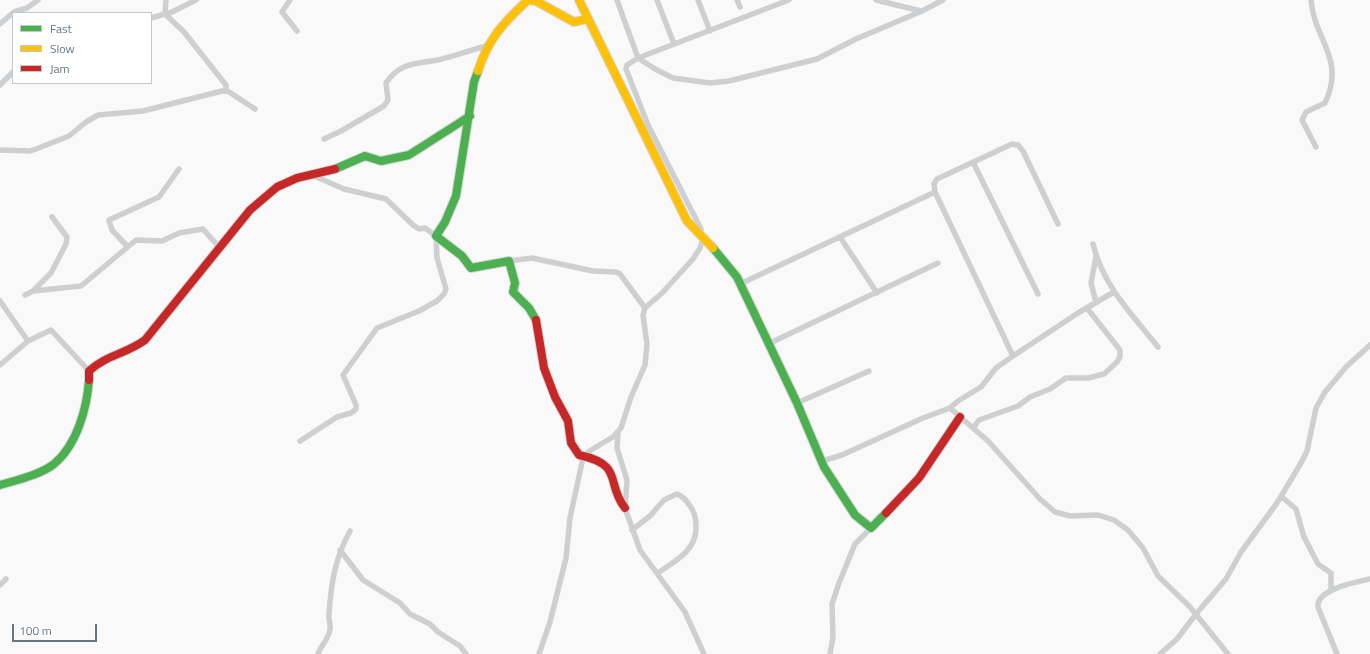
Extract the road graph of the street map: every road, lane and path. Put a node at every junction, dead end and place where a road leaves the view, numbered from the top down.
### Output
1 (38, 0) edge
2 (166, 0) edge
3 (196, 0) edge
4 (290, 0) edge
5 (579, 0) edge
6 (617, 0) edge
7 (657, 0) edge
8 (698, 0) edge
9 (737, 0) edge
10 (789, 0) edge
11 (876, 0) edge
12 (943, 0) edge
13 (1311, 0) edge
14 (776, 2) edge
15 (740, 7) dead end
16 (14, 12) edge
17 (922, 12) junction
18 (12, 14) edge
19 (165, 14) junction
20 (152, 18) edge
21 (587, 19) junction
22 (0, 24) edge
23 (297, 31) dead end
24 (710, 31) junction
25 (674, 44) junction
26 (489, 45) junction
27 (638, 58) junction
28 (12, 73) edge
29 (0, 85) edge
30 (226, 90) junction
31 (255, 109) dead end
32 (470, 116) junction
33 (324, 139) dead end
34 (1316, 147) dead end
35 (0, 150) edge
36 (973, 162) junction
37 (179, 169) dead end
38 (312, 175) junction
39 (935, 192) junction
40 (52, 216) dead end
41 (1058, 224) dead end
42 (436, 236) junction
43 (702, 237) junction
44 (840, 237) junction
45 (1092, 244) dead end
46 (128, 246) junction
47 (219, 247) junction
48 (1096, 256) junction
49 (509, 261) junction
50 (938, 263) dead end
51 (740, 284) junction
52 (33, 291) junction
53 (1114, 292) junction
54 (877, 293) junction
55 (25, 294) dead end
56 (1038, 294) dead end
57 (0, 301) edge
58 (1096, 302) junction
59 (645, 308) junction
60 (1087, 308) junction
61 (28, 341) junction
62 (768, 344) junction
63 (1370, 345) edge
64 (1158, 347) dead end
65 (1013, 356) junction
66 (0, 365) edge
67 (89, 371) junction
68 (869, 371) dead end
69 (797, 403) junction
70 (950, 408) junction
71 (960, 417) junction
72 (974, 427) junction
73 (618, 433) junction
74 (300, 441) dead end
75 (584, 456) junction
76 (822, 461) junction
77 (0, 485) edge
78 (1282, 497) junction
79 (625, 508) junction
80 (871, 528) junction
81 (632, 530) junction
82 (350, 531) dead end
83 (340, 550) junction
84 (658, 574) junction
85 (1370, 579) edge
86 (6, 580) dead end
87 (0, 585) edge
88 (1332, 591) junction
89 (1196, 614) junction
90 (318, 654) edge
91 (466, 654) edge
92 (539, 654) edge
93 (704, 654) edge
94 (830, 654) edge
95 (1160, 654) edge
96 (1228, 654) edge
97 (1337, 654) edge

1 - 16 street
2 - 19 street
3 - 19 street
4 - 23 street
5 - 21 street
6 - 27 street
7 - 25 street
8 - 24 street
9 - 15 street
10 - 14 street
11 - 17 street
12 - 17 street
13 - 34 street
14 - 24 street
17 - 27 street
18 - 22 street
19 - 20 street
19 - 30 street
21 - 26 street
21 - 43 street
24 - 25 street
25 - 27 street
26 - 32 street
26 - 33 street
27 - 43 street
28 - 29 street
30 - 31 street
30 - 35 street
32 - 38 street
32 - 42 street
36 - 39 street
36 - 41 street
36 - 56 street
37 - 46 street
38 - 42 street
38 - 47 street
39 - 44 street
39 - 65 street
40 - 52 street
42 - 49 street
42 - 74 street
43 - 51 street
43 - 59 street
44 - 51 street
44 - 54 street
45 - 48 street
46 - 47 street
46 - 52 street
47 - 67 street
48 - 53 street
48 - 58 street
49 - 59 street
49 - 75 street
50 - 54 street
51 - 62 street
52 - 55 street
53 - 58 street
53 - 64 street
54 - 62 street
57 - 61 street
58 - 60 street
59 - 73 street
60 - 65 street
60 - 72 street
61 - 66 street
61 - 67 street
62 - 69 street
63 - 78 street
65 - 70 street
67 - 77 street
68 - 69 street
69 - 76 street
70 - 71 street
70 - 76 street
71 - 72 street
71 - 80 street
72 - 89 street
73 - 75 street
73 - 79 street
75 - 79 street
75 - 92 street
76 - 80 street
78 - 88 street
78 - 89 street
79 - 81 street
80 - 94 street
81 - 84 street
81 - 84 street
82 - 83 street
83 - 90 street
83 - 91 street
84 - 93 street
85 - 88 street
86 - 87 street
88 - 97 street
89 - 95 street
89 - 96 street

